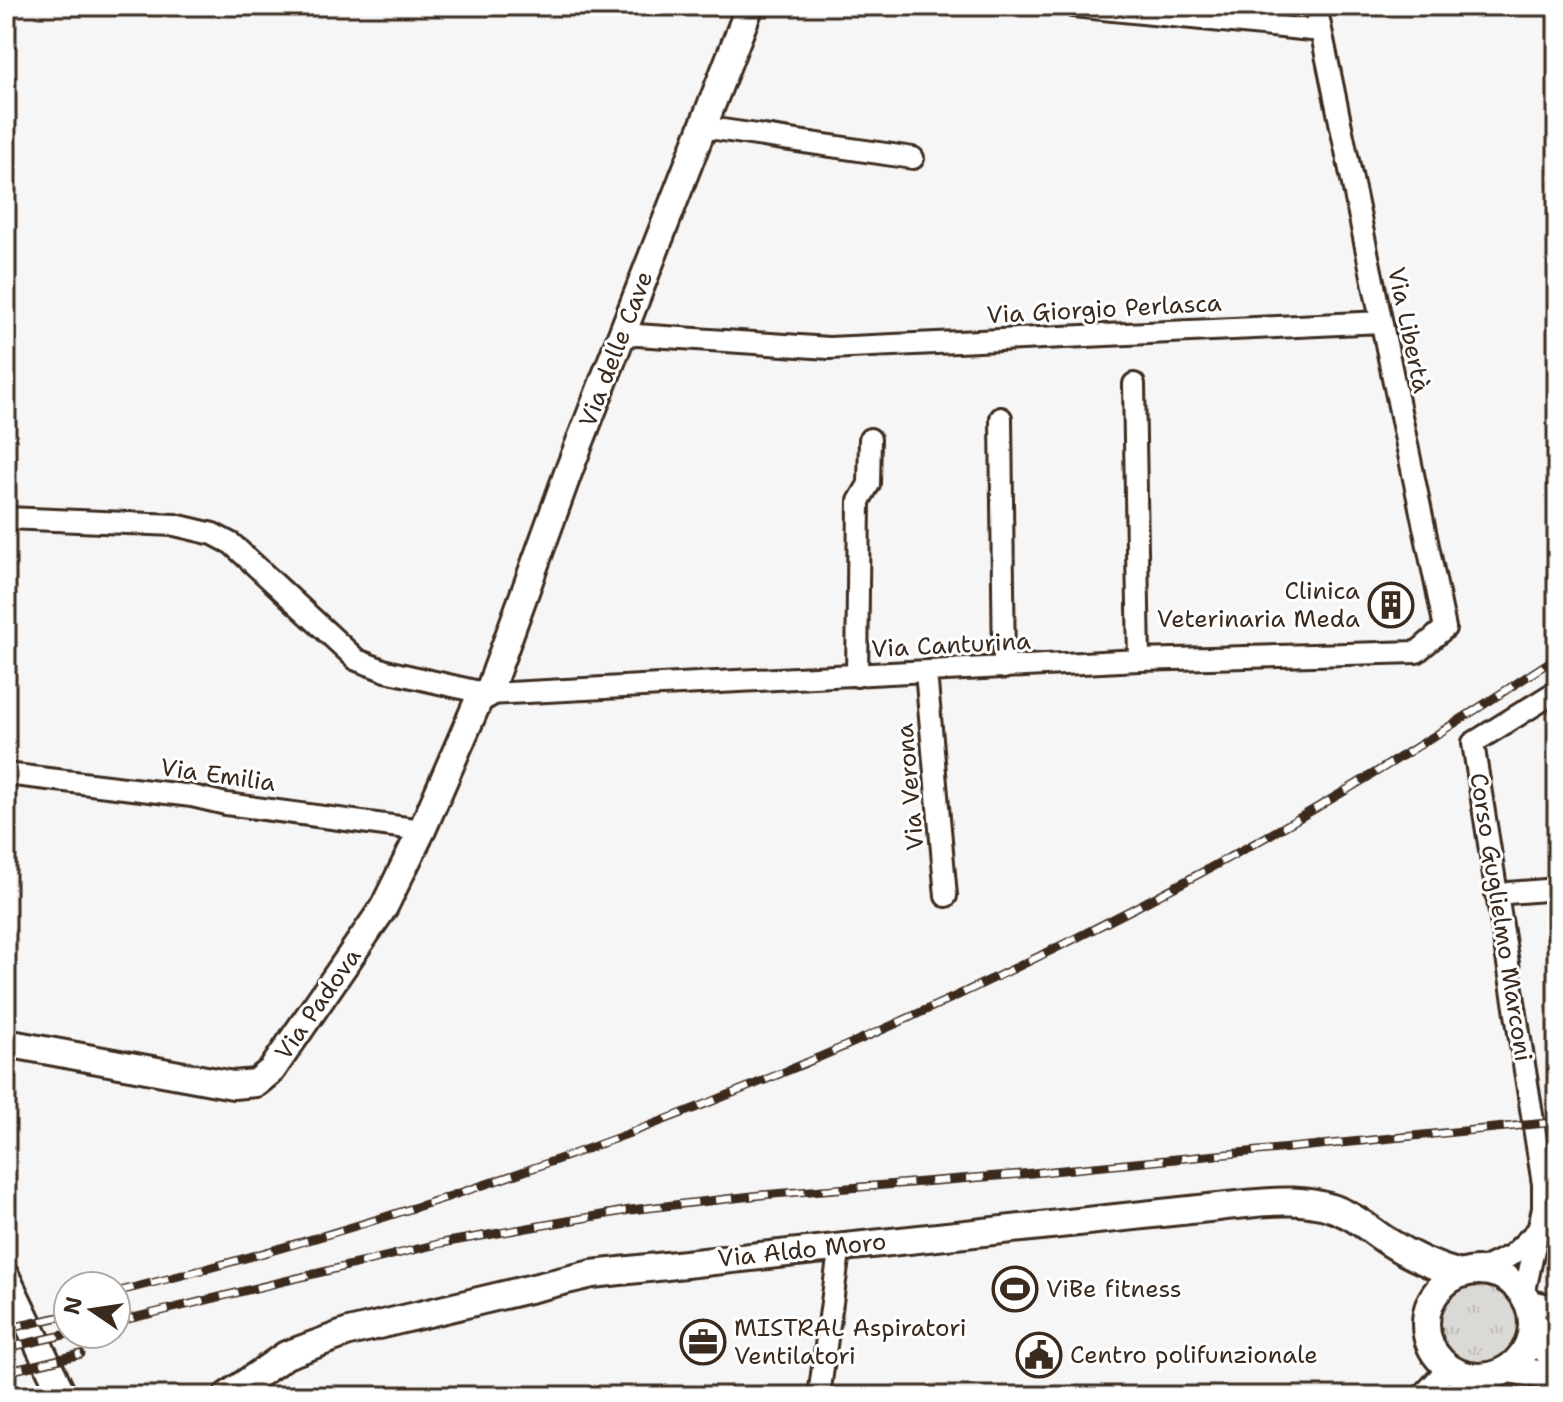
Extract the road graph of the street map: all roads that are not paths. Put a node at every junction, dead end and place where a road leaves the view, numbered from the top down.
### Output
1 (750, 6) edge
2 (1073, 6) edge
3 (1316, 6) edge
4 (1321, 31) junction
5 (702, 127) junction
6 (913, 158) dead end
7 (1381, 322) junction
8 (622, 334) junction
9 (1134, 384) dead end
10 (1001, 418) dead end
11 (870, 439) dead end
12 (6, 518) edge
13 (1417, 652) joint
14 (1139, 660) junction
15 (1004, 668) junction
16 (926, 672) junction
17 (857, 676) junction
18 (1557, 691) edge
19 (488, 694) junction
20 (6, 774) edge
21 (422, 830) junction
22 (1557, 889) edge
23 (1496, 894) junction
24 (946, 896) dead end
25 (6, 1043) edge
26 (41, 1050) junction
27 (6, 1052) edge
28 (1536, 1232) junction
29 (1390, 1243) junction
30 (840, 1245) junction
31 (1470, 1272) junction
32 (6, 1277) edge
33 (1525, 1297) junction
34 (1557, 1307) edge
35 (1427, 1312) junction
36 (1557, 1323) edge
37 (1531, 1334) junction
38 (1557, 1361) edge
39 (1448, 1368) junction
40 (1508, 1369) junction
41 (1557, 1377) edge
42 (63, 1396) edge
43 (227, 1396) edge
44 (819, 1396) edge
45 (1422, 1396) edge

1 - 5 street, Via delle Cave
2 - 4 street
3 - 4 street, Via Libertà
4 - 7 street, Via Libertà
5 - 6 street
5 - 8 street, Via delle Cave
7 - 8 street, Via Giorgio Perlasca
7 - 13 street, Via Libertà
8 - 19 street, Via delle Cave
9 - 14 street
10 - 15 street
11 - 17 street
12 - 19 street, Via Canturina
13 - 14 street, Via Canturina
14 - 15 street, Via Canturina
15 - 16 street, Via Canturina
16 - 17 street, Via Canturina
16 - 24 street, Via Verona
17 - 19 street, Via Canturina
18 - 23 street, Corso Guglielmo Marconi
19 - 21 street, Via Padova
20 - 21 street, Via Emilia
21 - 26 street, Via Padova
22 - 23 street
23 - 28 street, Corso Guglielmo Marconi
25 - 26 street, Via Padova
26 - 27 street
28 - 31 street
28 - 33 street, Corso Guglielmo Marconi
29 - 30 street, Via Aldo Moro
29 - 31 street, Via Aldo Moro
29 - 35 street, Via Aldo Moro
30 - 43 street, Via Aldo Moro
30 - 44 street
31 - 33 street
31 - 35 street
32 - 42 street
33 - 34 street
33 - 37 street
35 - 39 street
36 - 37 street
37 - 38 street
37 - 40 street
39 - 40 street
39 - 45 street
40 - 41 street

